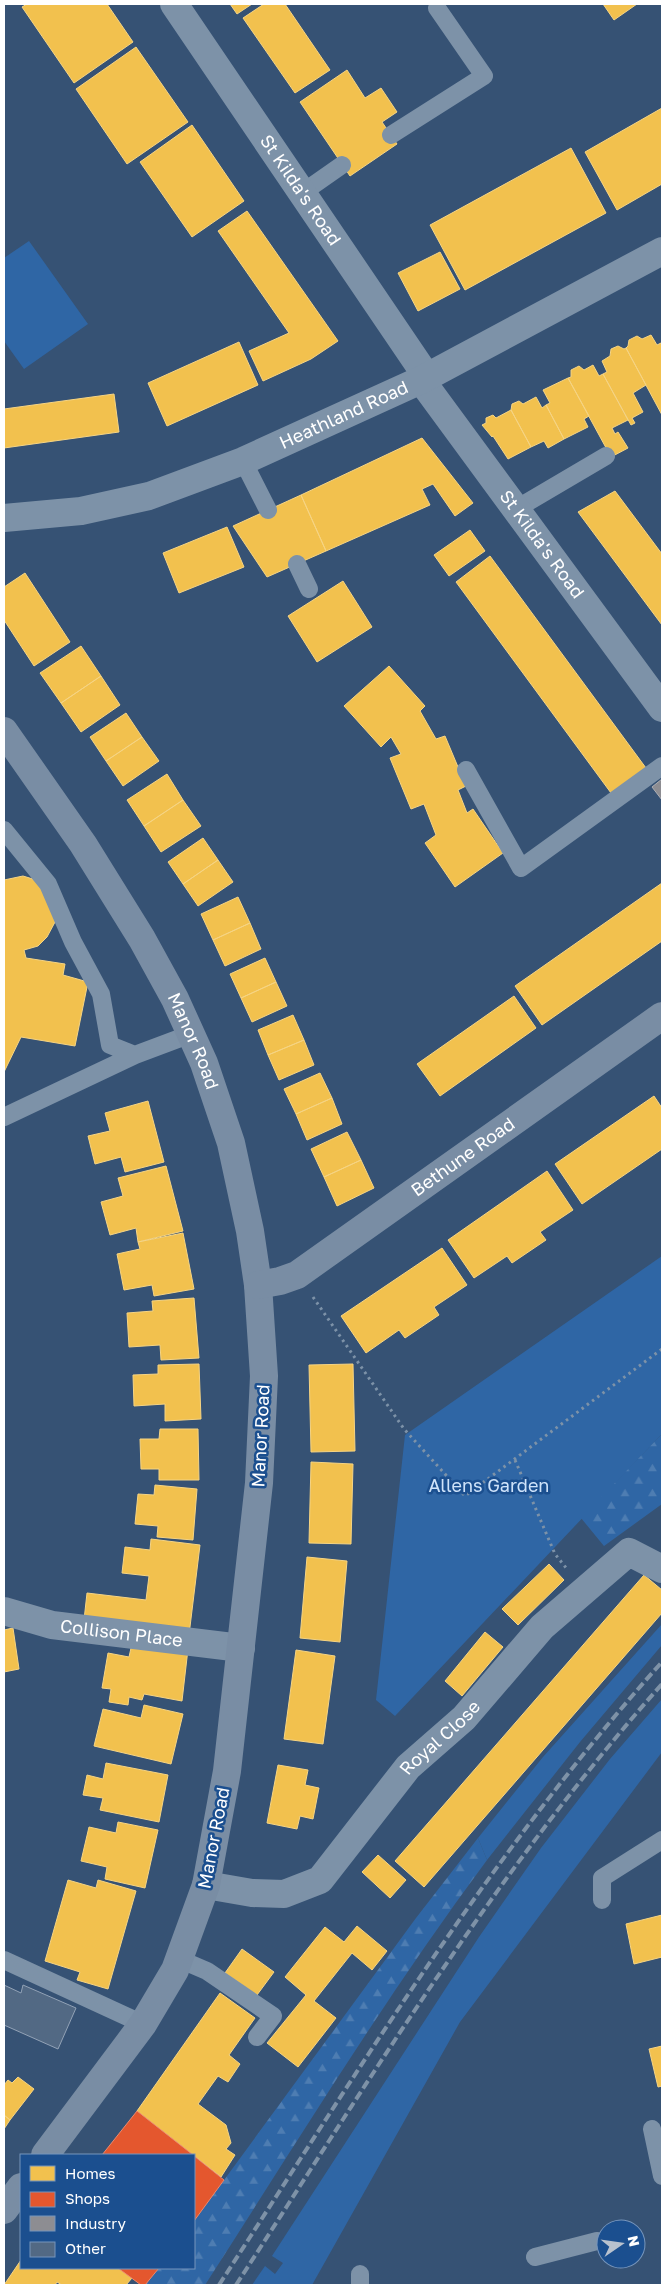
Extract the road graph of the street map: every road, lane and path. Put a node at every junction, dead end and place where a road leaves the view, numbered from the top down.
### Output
1 (174, 4) edge
2 (437, 8) dead end
3 (390, 135) dead end
4 (342, 164) dead end
5 (302, 192) junction
6 (662, 251) edge
7 (424, 378) junction
8 (606, 456) dead end
9 (243, 461) junction
10 (516, 509) junction
11 (268, 510) dead end
12 (4, 518) edge
13 (297, 564) dead end
14 (309, 589) dead end
15 (662, 708) edge
16 (4, 731) edge
17 (662, 766) edge
18 (466, 770) dead end
19 (4, 830) edge
20 (662, 1016) edge
21 (191, 1034) junction
22 (135, 1055) junction
23 (4, 1118) edge
24 (258, 1284) junction
25 (317, 1304) dead end
26 (662, 1350) edge
27 (515, 1460) junction
28 (662, 1569) edge
29 (584, 1591) junction
30 (4, 1611) edge
31 (241, 1648) junction
32 (662, 1840) edge
33 (206, 1885) junction
34 (602, 1900) dead end
35 (179, 1959) junction
36 (4, 1960) edge
37 (143, 2024) junction
38 (257, 2037) dead end
39 (652, 2130) dead end
40 (46, 2154) edge
41 (662, 2176) edge
42 (20, 2188) edge
43 (4, 2210) edge
44 (596, 2241) edge
45 (536, 2257) dead end

1 - 5 street, St Kilda's Road
2 - 3 lane
4 - 5 lane
5 - 7 street, St Kilda's Road
6 - 7 street, Heathland Road
7 - 9 street, Heathland Road
7 - 10 street, St Kilda's Road
8 - 10 lane
9 - 11 lane
9 - 12 street, Heathland Road
10 - 15 street, St Kilda's Road
13 - 14 lane
16 - 21 main road, Manor Road
17 - 18 lane
19 - 22 lane
20 - 24 main road, Bethune Road
21 - 22 lane
21 - 24 main road, Manor Road
22 - 23 lane
24 - 31 main road, Manor Road
25 - 27 path
26 - 27 path
27 - 29 path
28 - 29 street, Royal Close
29 - 33 street, Royal Close
30 - 31 street, Collison Place
31 - 33 main road, Manor Road
32 - 34 lane
33 - 35 main road, Manor Road
35 - 37 main road, Manor Road
35 - 38 lane
36 - 37 lane
37 - 40 main road, Manor Road
39 - 41 lane
42 - 43 main road
44 - 45 lane

